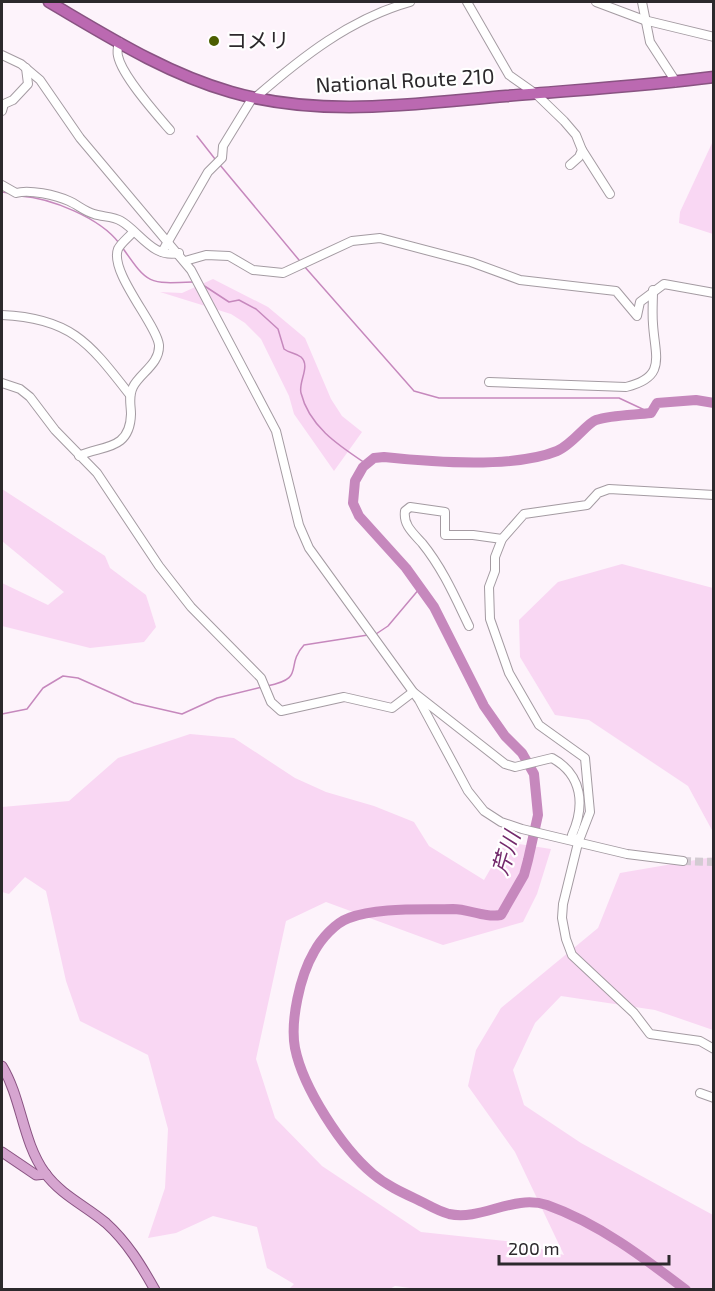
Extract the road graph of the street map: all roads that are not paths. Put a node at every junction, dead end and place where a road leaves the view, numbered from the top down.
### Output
1 (49, 2) edge
2 (410, 2) edge
3 (467, 2) edge
4 (596, 2) edge
5 (642, 2) edge
6 (644, 21) junction
7 (714, 37) edge
8 (119, 42) junction
9 (2, 55) edge
10 (26, 67) junction
11 (714, 77) edge
12 (676, 82) junction
13 (536, 94) junction
14 (255, 97) junction
15 (2, 111) edge
16 (170, 130) dead end
17 (582, 150) junction
18 (570, 165) dead end
19 (2, 185) edge
20 (610, 194) dead end
21 (133, 232) junction
22 (168, 240) junction
23 (162, 252) junction
24 (179, 253) junction
25 (187, 264) junction
26 (653, 290) junction
27 (714, 293) edge
28 (2, 315) edge
29 (489, 382) dead end
30 (2, 383) edge
31 (130, 395) junction
32 (79, 456) junction
33 (714, 495) edge
34 (502, 539) junction
35 (469, 626) dead end
36 (413, 692) junction
37 (574, 842) junction
38 (683, 861) tunnel mouth
39 (714, 1049) edge
40 (2, 1066) edge
41 (700, 1093) dead end
42 (714, 1098) edge
43 (2, 1152) edge
44 (46, 1174) junction
45 (155, 1290) edge

1 - 8 highway, National Route 210
2 - 14 street
3 - 13 street
4 - 6 street
5 - 6 street
6 - 7 street
6 - 12 street
8 - 14 highway, National Route 210
8 - 16 street
9 - 10 street
10 - 15 street
10 - 22 street
11 - 12 highway, National Route 210
12 - 13 highway, National Route 210
13 - 14 highway, National Route 210
13 - 17 street
14 - 22 street
17 - 18 street
17 - 20 street
19 - 21 street
21 - 23 street
21 - 31 street
22 - 23 street
22 - 24 street
23 - 24 street
24 - 25 street
25 - 26 street
25 - 36 street
26 - 27 street
26 - 29 street
28 - 31 street
30 - 32 street
31 - 32 street
32 - 36 street
33 - 34 street
34 - 35 street
34 - 37 street
36 - 37 street
36 - 37 street
37 - 38 street
37 - 39 street
40 - 44 main road
41 - 42 street
43 - 44 main road
44 - 45 main road

